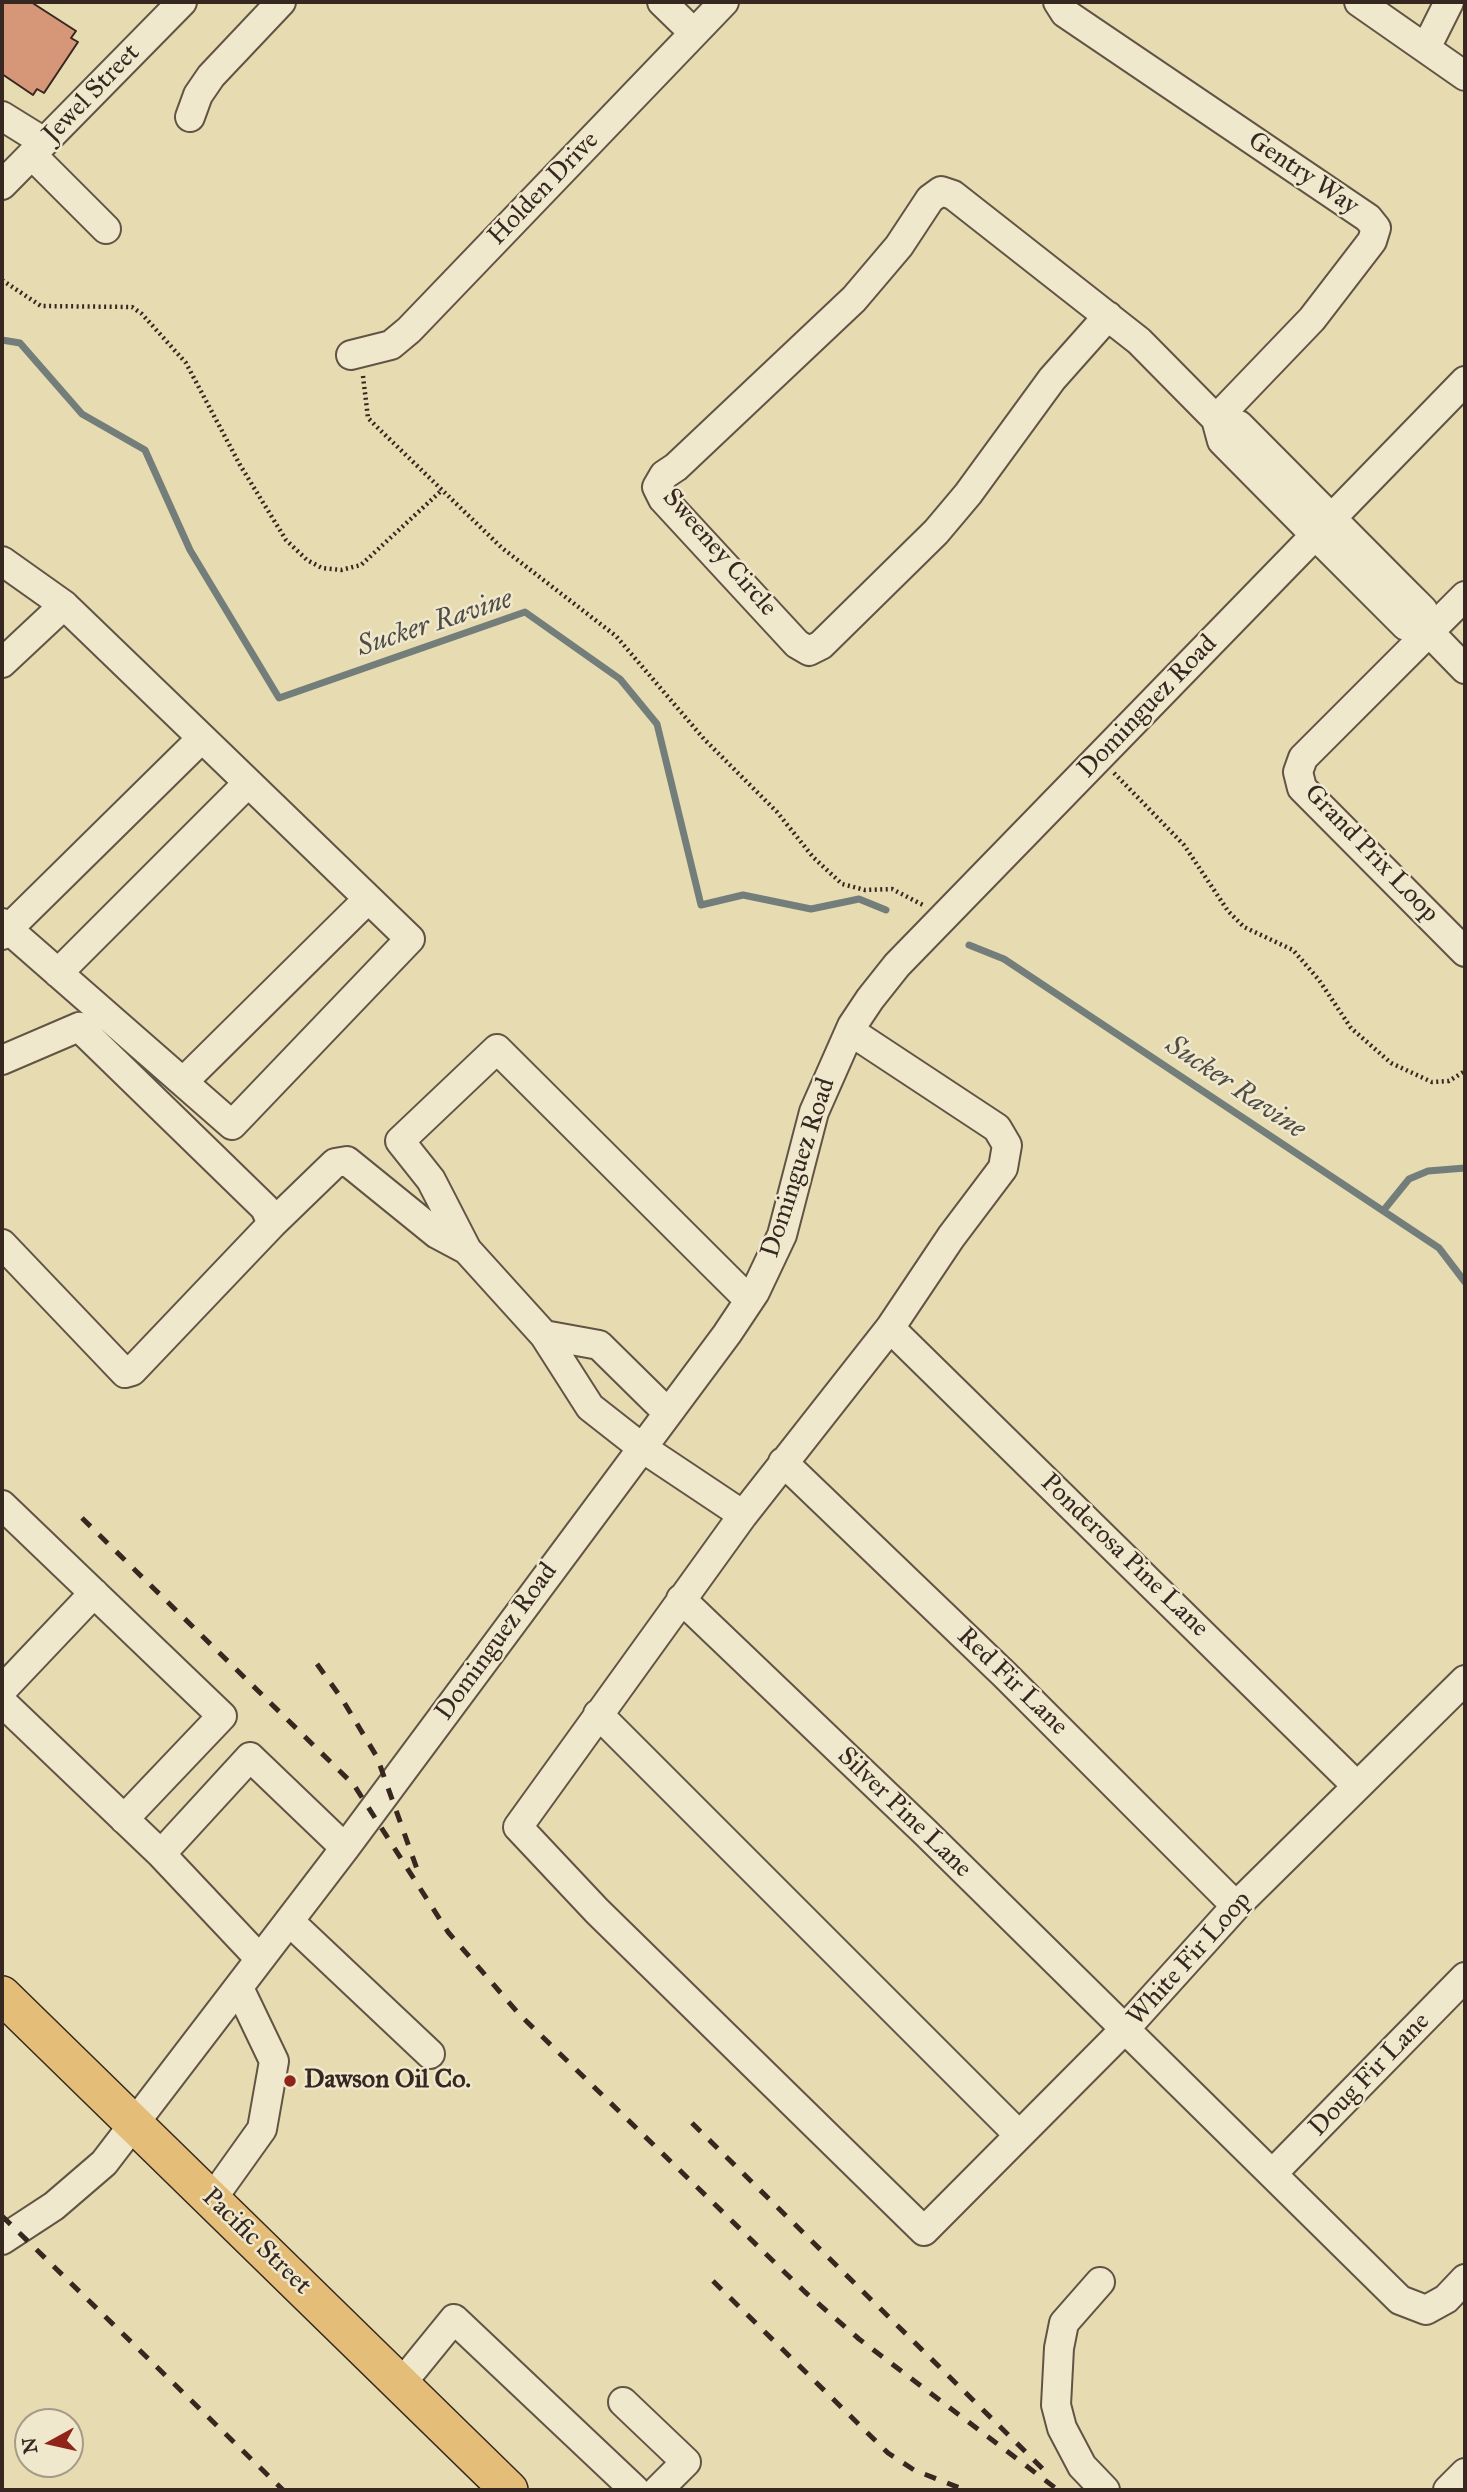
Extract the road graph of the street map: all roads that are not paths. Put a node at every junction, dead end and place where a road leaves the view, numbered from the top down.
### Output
1 (182, 2) edge
2 (281, 2) edge
3 (662, 2) edge
4 (724, 2) edge
5 (1058, 2) edge
6 (1449, 2) edge
7 (1370, 5) edge
8 (694, 33) junction
9 (1426, 48) junction
10 (1465, 76) edge
11 (2, 116) edge
12 (190, 117) dead end
13 (38, 148) junction
14 (2, 185) edge
15 (106, 229) dead end
16 (1108, 316) junction
17 (355, 355) road end
18 (1465, 381) edge
19 (1216, 419) junction
20 (1324, 526) junction
21 (2, 561) edge
22 (1465, 596) edge
23 (64, 605) junction
24 (1429, 632) junction
25 (2, 663) edge
26 (1465, 669) edge
27 (202, 738) junction
28 (248, 783) junction
29 (368, 899) junction
30 (4, 929) edge
31 (1465, 952) edge
32 (58, 973) junction
33 (850, 1031) junction
34 (2, 1060) edge
35 (183, 1082) junction
36 (272, 1224) junction
37 (2, 1244) edge
38 (467, 1250) junction
39 (749, 1300) junction
40 (890, 1328) junction
41 (544, 1335) junction
42 (668, 1413) junction
43 (641, 1447) junction
44 (783, 1462) junction
45 (2, 1505) edge
46 (743, 1515) junction
47 (94, 1593) junction
48 (681, 1599) junction
49 (1465, 1680) edge
50 (2, 1690) edge
51 (2, 1702) edge
52 (598, 1714) junction
53 (1357, 1786) junction
54 (124, 1819) junction
55 (345, 1847) junction
56 (161, 1854) junction
57 (1236, 1906) junction
58 (289, 1921) junction
59 (260, 1959) junction
60 (1465, 1977) edge
61 (239, 1988) junction
62 (2, 1995) edge
63 (1124, 2030) junction
64 (430, 2054) dead end
65 (135, 2124) junction
66 (1019, 2135) junction
67 (1274, 2172) junction
68 (212, 2199) junction
69 (2, 2240) edge
70 (1465, 2279) edge
71 (1100, 2281) dead end
72 (401, 2384) junction
73 (623, 2402) dead end
74 (1465, 2473) edge
75 (509, 2490) edge
76 (635, 2490) edge
77 (658, 2490) edge
78 (1105, 2490) edge
79 (1448, 2490) edge

1 - 13 street, Jewel Street
2 - 12 street
3 - 8 street
4 - 8 street, Holden Drive
5 - 19 street, Gentry Way
6 - 9 street
7 - 9 street
8 - 17 street, Holden Drive
9 - 10 street
11 - 13 street
13 - 14 street, Jewel Street
13 - 15 street
16 - 16 street, Sweeney Circle
16 - 19 street, Sweeney Circle
18 - 20 street, Dominguez Road
19 - 20 street, Sweeney Circle
20 - 24 street, Sweeney Circle
20 - 33 street, Dominguez Road
21 - 23 street
22 - 24 street, Grand Prix Loop
23 - 25 street
23 - 27 street
24 - 26 street
24 - 31 street, Grand Prix Loop
27 - 28 street
27 - 30 street
28 - 29 street
28 - 32 street
29 - 35 street
29 - 35 street
30 - 32 street
32 - 35 street
33 - 39 street, Dominguez Road
33 - 40 street
34 - 36 street
36 - 37 street
36 - 38 street
38 - 39 street
38 - 41 street
39 - 42 street, Dominguez Road
40 - 44 street
40 - 53 street, Ponderosa Pine Lane
41 - 42 street
41 - 43 street
42 - 43 street, Dominguez Road
43 - 46 street
43 - 55 street, Dominguez Road
44 - 46 street
44 - 57 street, Red Fir Lane
45 - 47 street
46 - 48 street
47 - 50 street
47 - 54 street
48 - 52 street
48 - 63 street, Silver Pine Lane
49 - 53 street, White Fir Loop
51 - 54 street
52 - 66 street
52 - 66 street
53 - 57 street, White Fir Loop
54 - 56 street
55 - 56 street
55 - 58 street, Dominguez Road
56 - 59 street
57 - 63 street, White Fir Loop
58 - 59 street, Dominguez Road
58 - 64 street
59 - 61 street, Dominguez Road
60 - 67 street, Doug Fir Lane
61 - 65 street, Dominguez Road
61 - 68 street
62 - 65 main road, Pacific Street
63 - 66 street
63 - 67 street, White Fir Loop
65 - 68 main road, Pacific Street
65 - 69 street, Dominguez Road
67 - 70 street, White Fir Loop
68 - 72 main road, Pacific Street
71 - 78 street
72 - 75 main road, Pacific Street
72 - 76 street
73 - 77 street
74 - 79 street

